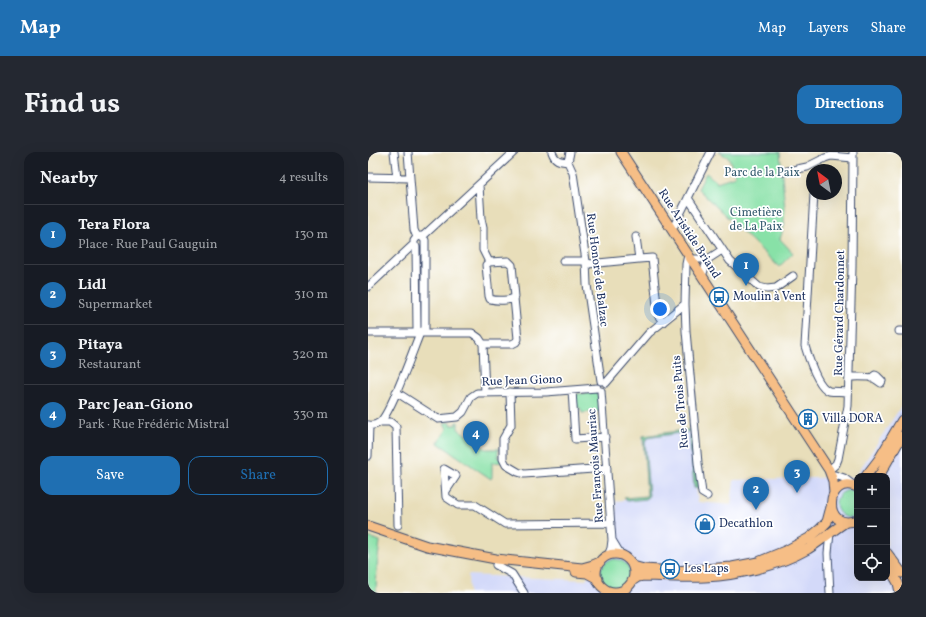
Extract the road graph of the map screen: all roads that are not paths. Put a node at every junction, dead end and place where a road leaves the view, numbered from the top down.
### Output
1 (394, 152) edge
2 (408, 152) edge
3 (514, 152) edge
4 (552, 152) edge
5 (570, 152) edge
6 (621, 152) edge
7 (711, 152) edge
8 (853, 155) edge
9 (568, 162) junction
10 (818, 164) edge
11 (806, 167) edge
12 (783, 172) dead end
13 (368, 177) edge
14 (397, 178) junction
15 (410, 178) junction
16 (479, 185) junction
17 (688, 198) junction
18 (814, 200) edge
19 (672, 230) junction
20 (636, 237) dead end
21 (421, 239) junction
22 (415, 245) junction
23 (722, 250) junction
24 (405, 253) junction
25 (416, 255) junction
26 (424, 257) junction
27 (690, 257) junction
28 (639, 259) junction
29 (708, 259) junction
30 (563, 261) dead end
31 (586, 261) junction
32 (489, 262) junction
33 (702, 276) junction
34 (793, 276) dead end
35 (368, 287) edge
36 (514, 298) junction
37 (685, 304) junction
38 (416, 320) junction
39 (426, 321) junction
40 (663, 322) junction
41 (368, 332) edge
42 (420, 333) junction
43 (483, 344) junction
44 (849, 377) junction
45 (871, 378) dead end
46 (603, 382) junction
47 (572, 390) junction
48 (599, 390) junction
49 (396, 392) junction
50 (510, 392) junction
51 (848, 392) junction
52 (484, 393) junction
53 (902, 420) edge
54 (380, 422) junction
55 (368, 425) edge
56 (902, 436) edge
57 (368, 437) edge
58 (605, 437) junction
59 (368, 456) edge
60 (607, 468) junction
61 (832, 472) junction
62 (869, 473) edge
63 (882, 473) edge
64 (854, 485) edge
65 (446, 491) dead end
66 (834, 493) junction
67 (707, 496) dead end
68 (831, 507) junction
69 (611, 522) junction
70 (853, 522) edge
71 (398, 525) dead end
72 (368, 526) edge
73 (368, 531) edge
74 (830, 533) junction
75 (612, 540) junction
76 (828, 553) junction
77 (621, 555) junction
78 (608, 556) junction
79 (890, 557) edge
80 (789, 558) junction
81 (600, 562) junction
82 (496, 564) junction
83 (633, 566) junction
84 (890, 569) edge
85 (902, 573) edge
86 (598, 579) junction
87 (632, 581) junction
88 (608, 591) edge
89 (900, 591) edge
90 (620, 592) edge
91 (524, 593) edge
92 (830, 593) edge

1 - 14 street
2 - 15 street
3 - 16 street
4 - 9 street
5 - 9 street, Rue Honoré de Balzac
6 - 19 main road, Rue Aristide Briand
7 - 17 street
8 - 10 street
8 - 44 street, Rue Gérard Chardonnet
9 - 31 street, Rue Honoré de Balzac
11 - 12 street
13 - 14 street
14 - 15 street
15 - 21 street
16 - 21 street
16 - 32 street
17 - 19 street
17 - 23 street
18 - 51 street
19 - 27 main road, Rue Aristide Briand
20 - 28 street
21 - 22 street
21 - 26 street
22 - 24 street
22 - 25 street
23 - 29 street
23 - 34 street
24 - 25 street
24 - 35 street
25 - 26 street
25 - 38 street
26 - 39 street
27 - 29 street
27 - 33 main road, Rue Aristide Briand
27 - 37 street
28 - 31 street
28 - 40 street
29 - 33 street
30 - 31 street
31 - 46 street, Rue Honoré de Balzac
32 - 36 street
32 - 36 street
33 - 61 main road, Rue Aristide Briand
36 - 43 street
37 - 40 street
37 - 67 street, Rue de Trois Puits
38 - 39 street
38 - 42 street
39 - 42 street
40 - 46 street
41 - 42 street
42 - 43 street
42 - 49 street
43 - 52 street
44 - 45 street
44 - 51 street, Rue Gérard Chardonnet
46 - 48 street
47 - 48 street, Rue Jean Giono
47 - 50 street, Rue Jean Giono
47 - 58 street
48 - 58 street, Rue François Mauriac
49 - 52 street, Rue Jean Giono
49 - 54 street
50 - 52 street, Rue Jean Giono
50 - 60 street
51 - 61 street, Rue Gérard Chardonnet
53 - 62 main road
54 - 55 street
54 - 71 street
55 - 57 street
56 - 63 main road
57 - 59 street
58 - 60 street, Rue François Mauriac
60 - 69 street, Rue François Mauriac
61 - 64 main road, Rue Aristide Briand
61 - 66 main road, Rue Aristide Briand
64 - 66 main road
65 - 69 street
66 - 68 main road
68 - 70 main road
68 - 83 main road
69 - 75 street, Rue François Mauriac
70 - 74 main road
72 - 81 main road
73 - 82 main road
74 - 76 street
74 - 80 main road
75 - 77 street
75 - 78 street
76 - 80 street
76 - 92 street
77 - 78 main road
77 - 83 main road
78 - 81 main road
79 - 85 main road
80 - 87 main road
81 - 86 main road
82 - 86 main road
82 - 91 street
83 - 87 main road
84 - 89 main road
86 - 88 main road
87 - 90 main road
88 - 90 main road

